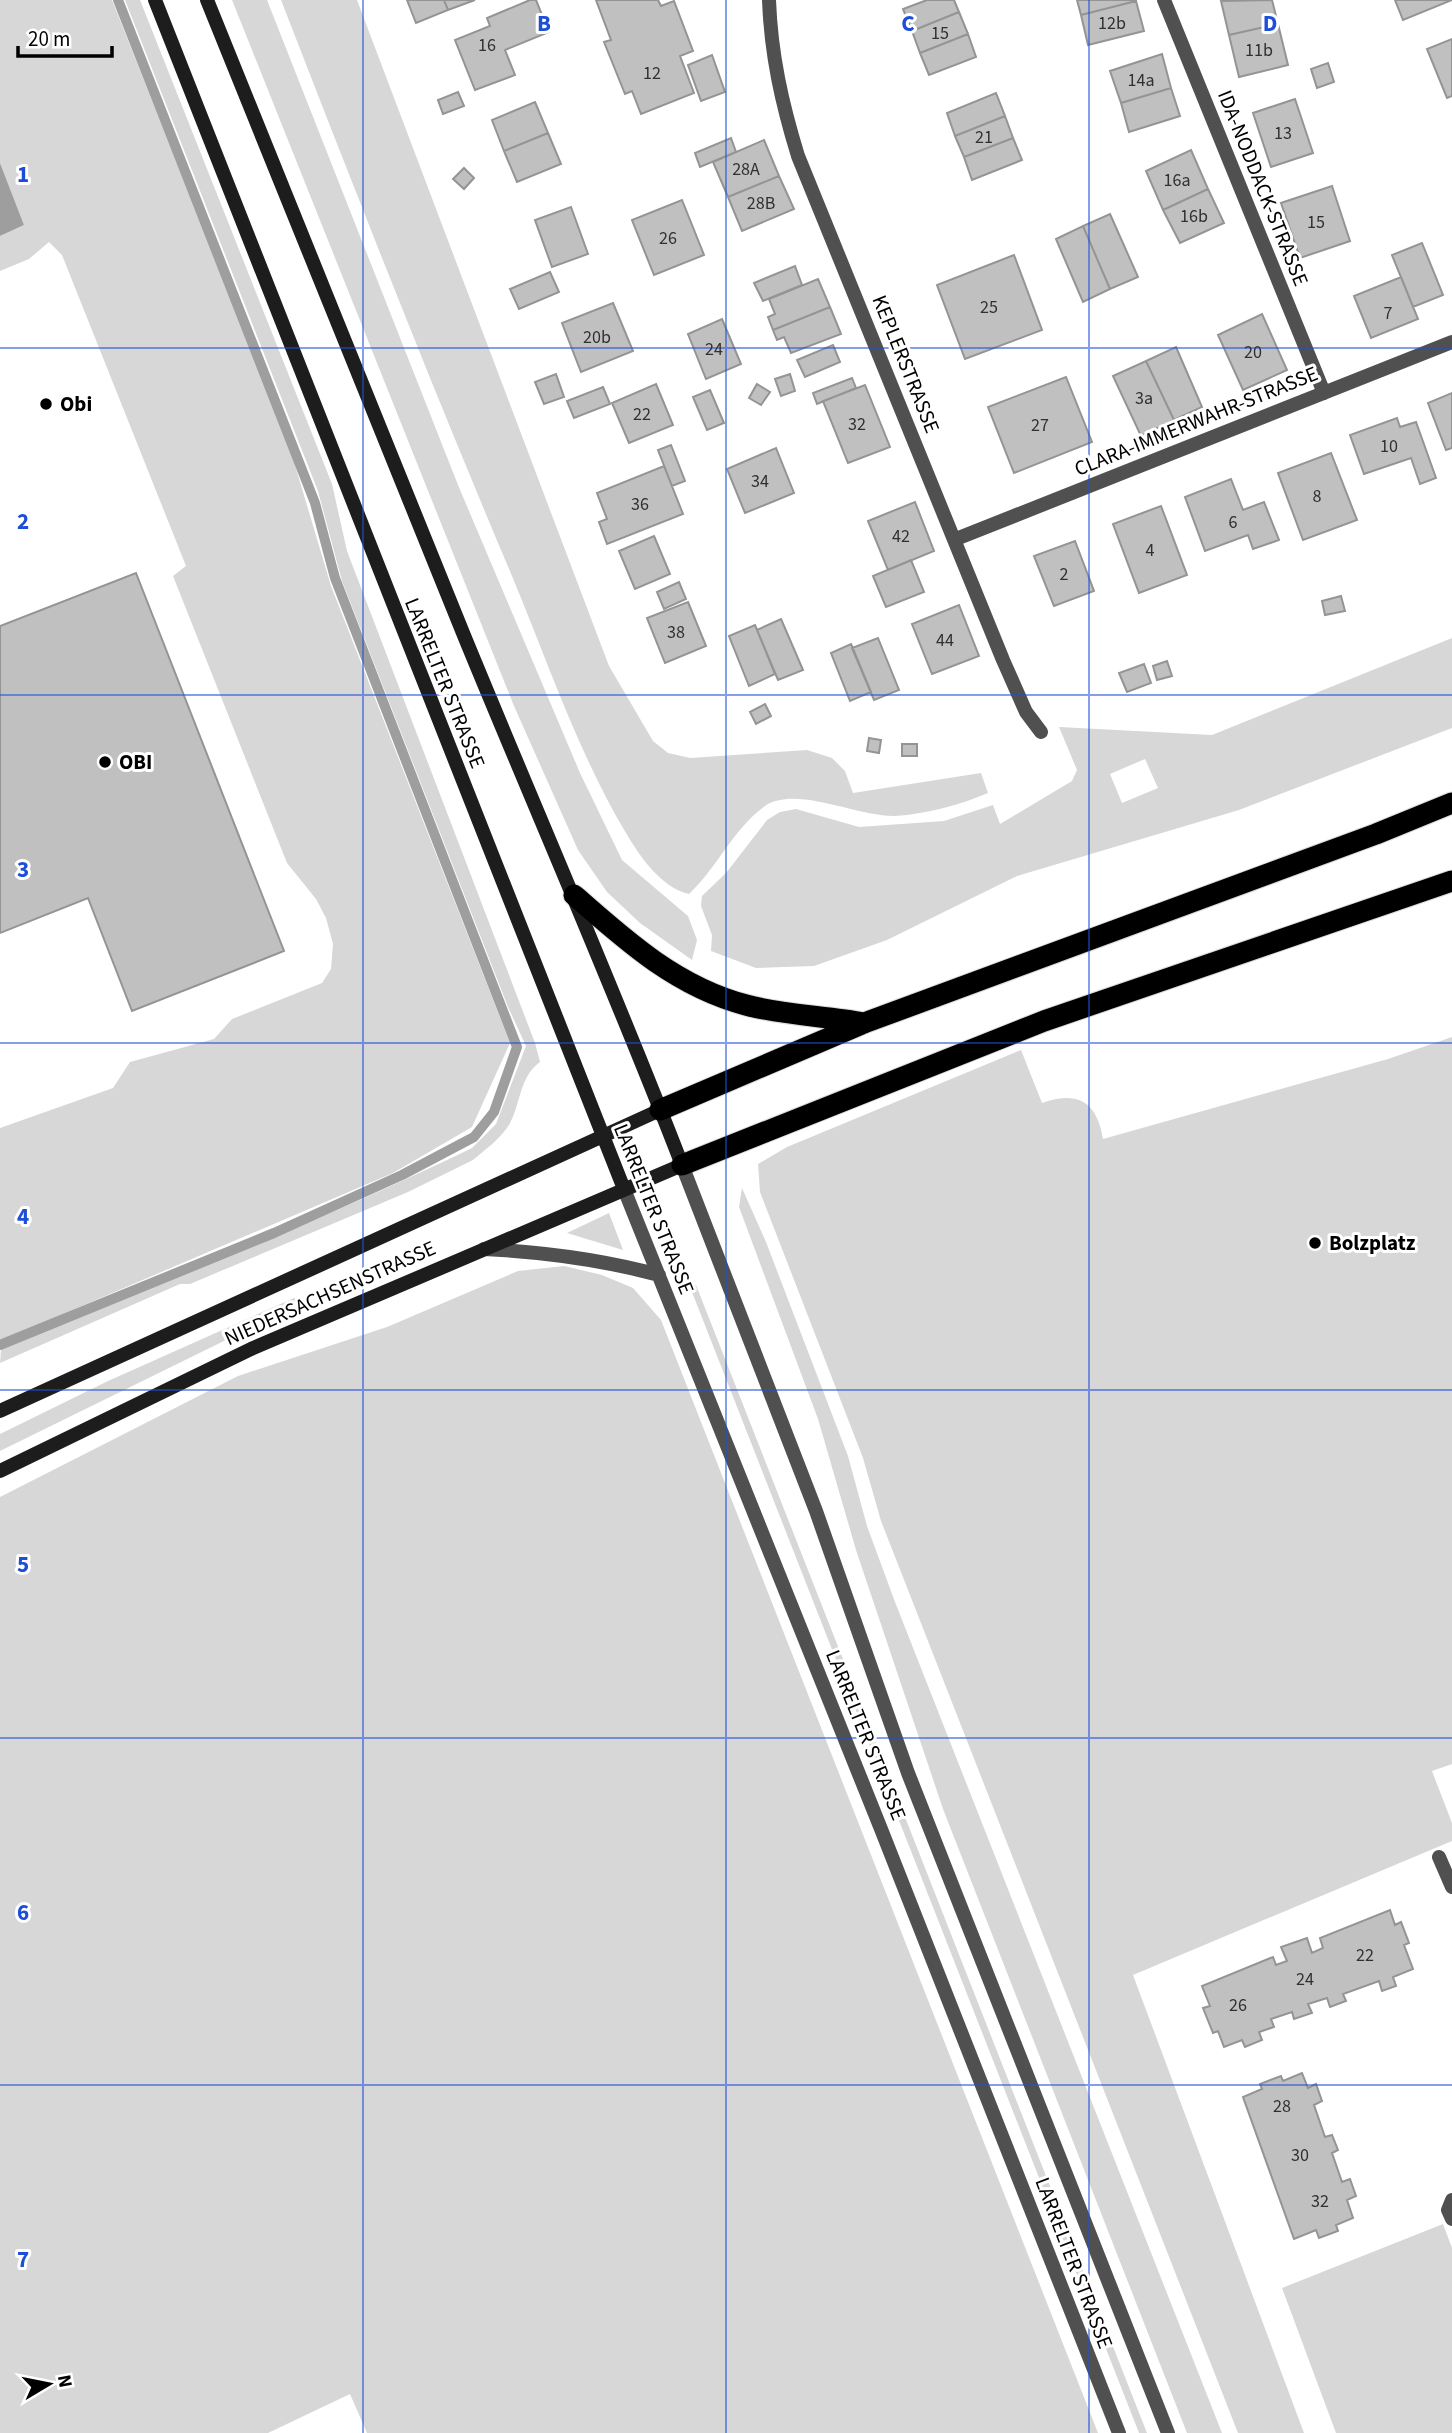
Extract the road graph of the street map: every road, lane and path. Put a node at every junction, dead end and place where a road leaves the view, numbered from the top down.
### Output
1 (155, 0) edge
2 (207, 0) edge
3 (769, 0) edge
4 (1164, 0) edge
5 (1452, 342) edge
6 (1324, 393) junction
7 (956, 539) junction
8 (1041, 732) dead end
9 (1452, 803) edge
10 (1452, 881) edge
11 (574, 895) junction
12 (864, 1023) junction
13 (660, 1110) junction
14 (602, 1138) junction
15 (681, 1165) junction
16 (624, 1189) junction
17 (483, 1249) junction
18 (659, 1275) junction
19 (0, 1410) edge
20 (0, 1471) edge
21 (1439, 1857) dead end
22 (1452, 1887) edge
23 (1452, 2200) edge
24 (1452, 2219) edge
25 (1119, 2433) edge
26 (1168, 2433) edge

1 - 14 main road, LARRELTER STRASSE
2 - 11 main road, LARRELTER STRASSE
3 - 7 street, KEPLERSTRASSE
4 - 6 street, IDA-NODDACK-STRASSE
5 - 6 street, CLARA-IMMERWAHR-STRASSE
6 - 7 street, CLARA-IMMERWAHR-STRASSE
7 - 8 street, KEPLERSTRASSE
9 - 12 highway
10 - 15 highway
11 - 12 highway
11 - 13 main road, LARRELTER STRASSE
12 - 13 highway
13 - 14 main road, NIEDERSACHSENSTRASSE
13 - 15 main road, LARRELTER STRASSE
14 - 16 main road, LARRELTER STRASSE
14 - 19 main road, NIEDERSACHSENSTRASSE
15 - 16 main road, NIEDERSACHSENSTRASSE
15 - 26 street, LARRELTER STRASSE
16 - 17 main road, NIEDERSACHSENSTRASSE
16 - 18 street, LARRELTER STRASSE
17 - 18 street
17 - 20 main road, NIEDERSACHSENSTRASSE
18 - 25 street, LARRELTER STRASSE
21 - 22 street
23 - 24 street

